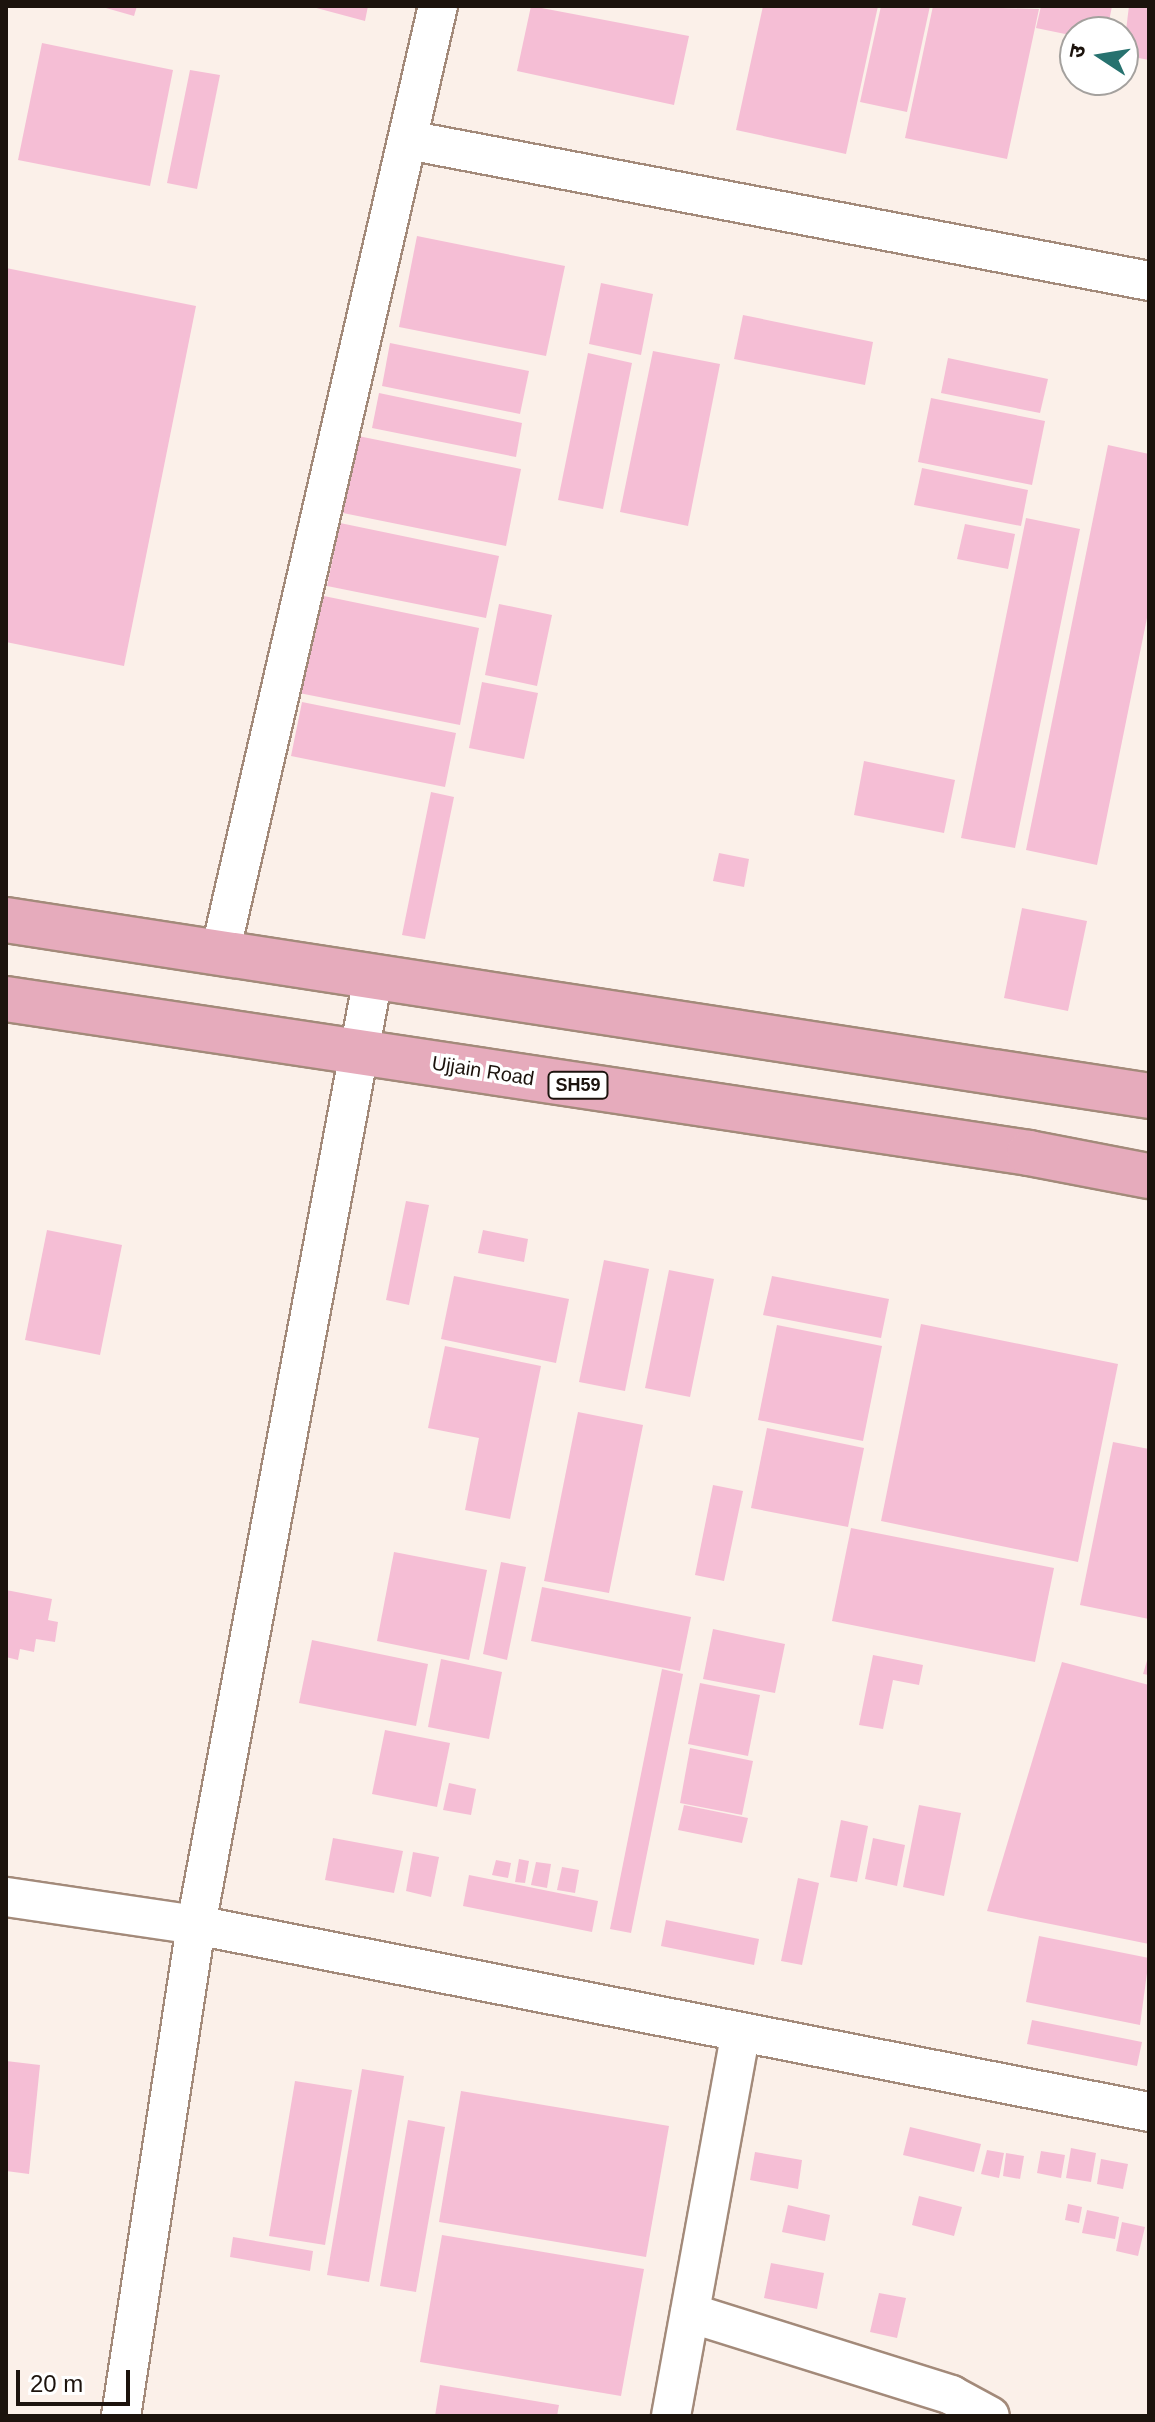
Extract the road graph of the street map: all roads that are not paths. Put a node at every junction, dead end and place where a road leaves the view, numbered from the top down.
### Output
1 (438, 6) edge
2 (408, 140) junction
3 (1149, 281) edge
4 (6, 920) edge
5 (220, 953) junction
6 (373, 977) junction
7 (6, 999) edge
8 (361, 1053) junction
9 (1149, 1096) edge
10 (1149, 1176) edge
11 (6, 1897) edge
12 (196, 1925) junction
13 (741, 2032) junction
14 (1149, 2112) edge
15 (690, 2313) junction
16 (121, 2416) edge
17 (671, 2416) edge
18 (990, 2416) edge

1 - 2 street
2 - 3 street
2 - 5 street
4 - 5 main road
5 - 6 main road
6 - 8 street
6 - 9 main road
7 - 8 main road, Ujjain Road / SH59
8 - 10 main road, Ujjain Road / SH59
8 - 12 street
11 - 12 street
12 - 13 street
12 - 16 street
13 - 14 street
13 - 15 street
15 - 17 street
15 - 18 street

